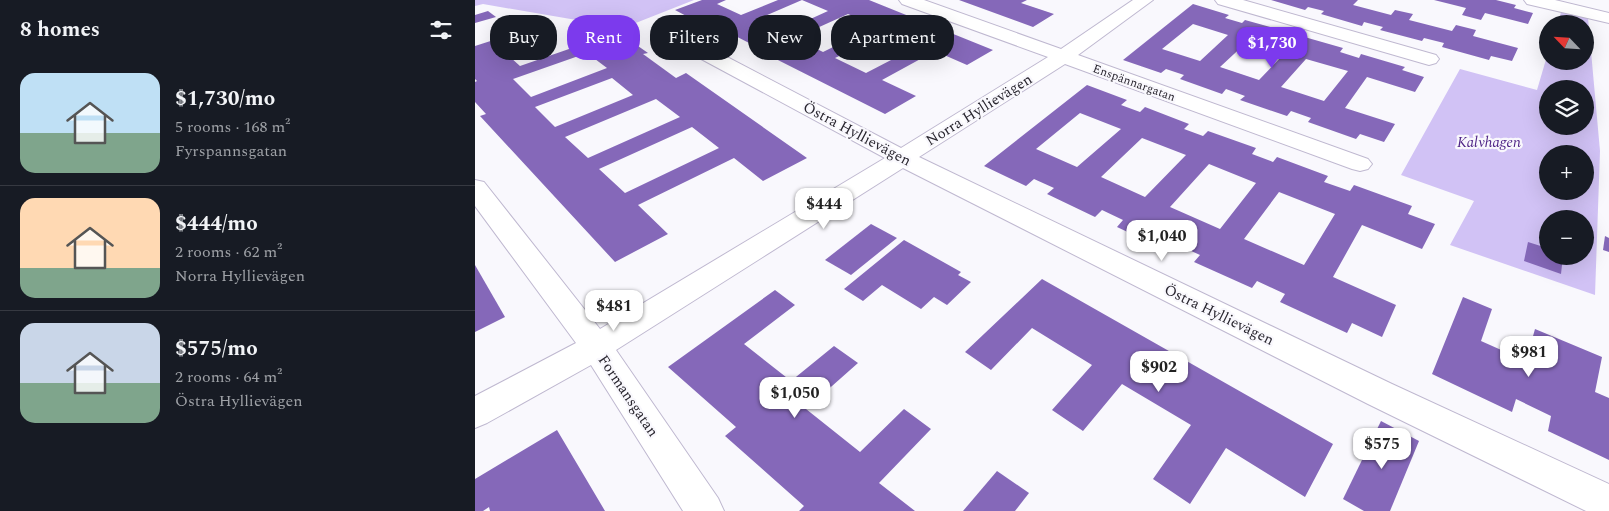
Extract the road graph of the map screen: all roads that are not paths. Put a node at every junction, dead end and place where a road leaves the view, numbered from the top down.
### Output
1 (909, 0) edge
2 (1144, 0) edge
3 (1224, 0) edge
4 (1533, 0) edge
5 (1609, 18) edge
6 (1062, 57) junction
7 (1429, 59) dead end
8 (718, 60) edge
9 (902, 158) junction
10 (1360, 164) dead end
11 (475, 188) edge
12 (595, 347) junction
13 (475, 413) edge
14 (1609, 503) edge
15 (705, 511) edge

1 - 6 street, Enspännargatan
2 - 6 street, Norra Hyllievägen
3 - 7 street
4 - 5 street
6 - 9 street, Norra Hyllievägen
6 - 10 street, Enspännargatan
8 - 9 street, Östra Hyllievägen
9 - 12 street, Norra Hyllievägen
9 - 14 street, Östra Hyllievägen
11 - 12 street, Formansgatan
12 - 13 street, Norra Hyllievägen
12 - 15 street, Formansgatan

